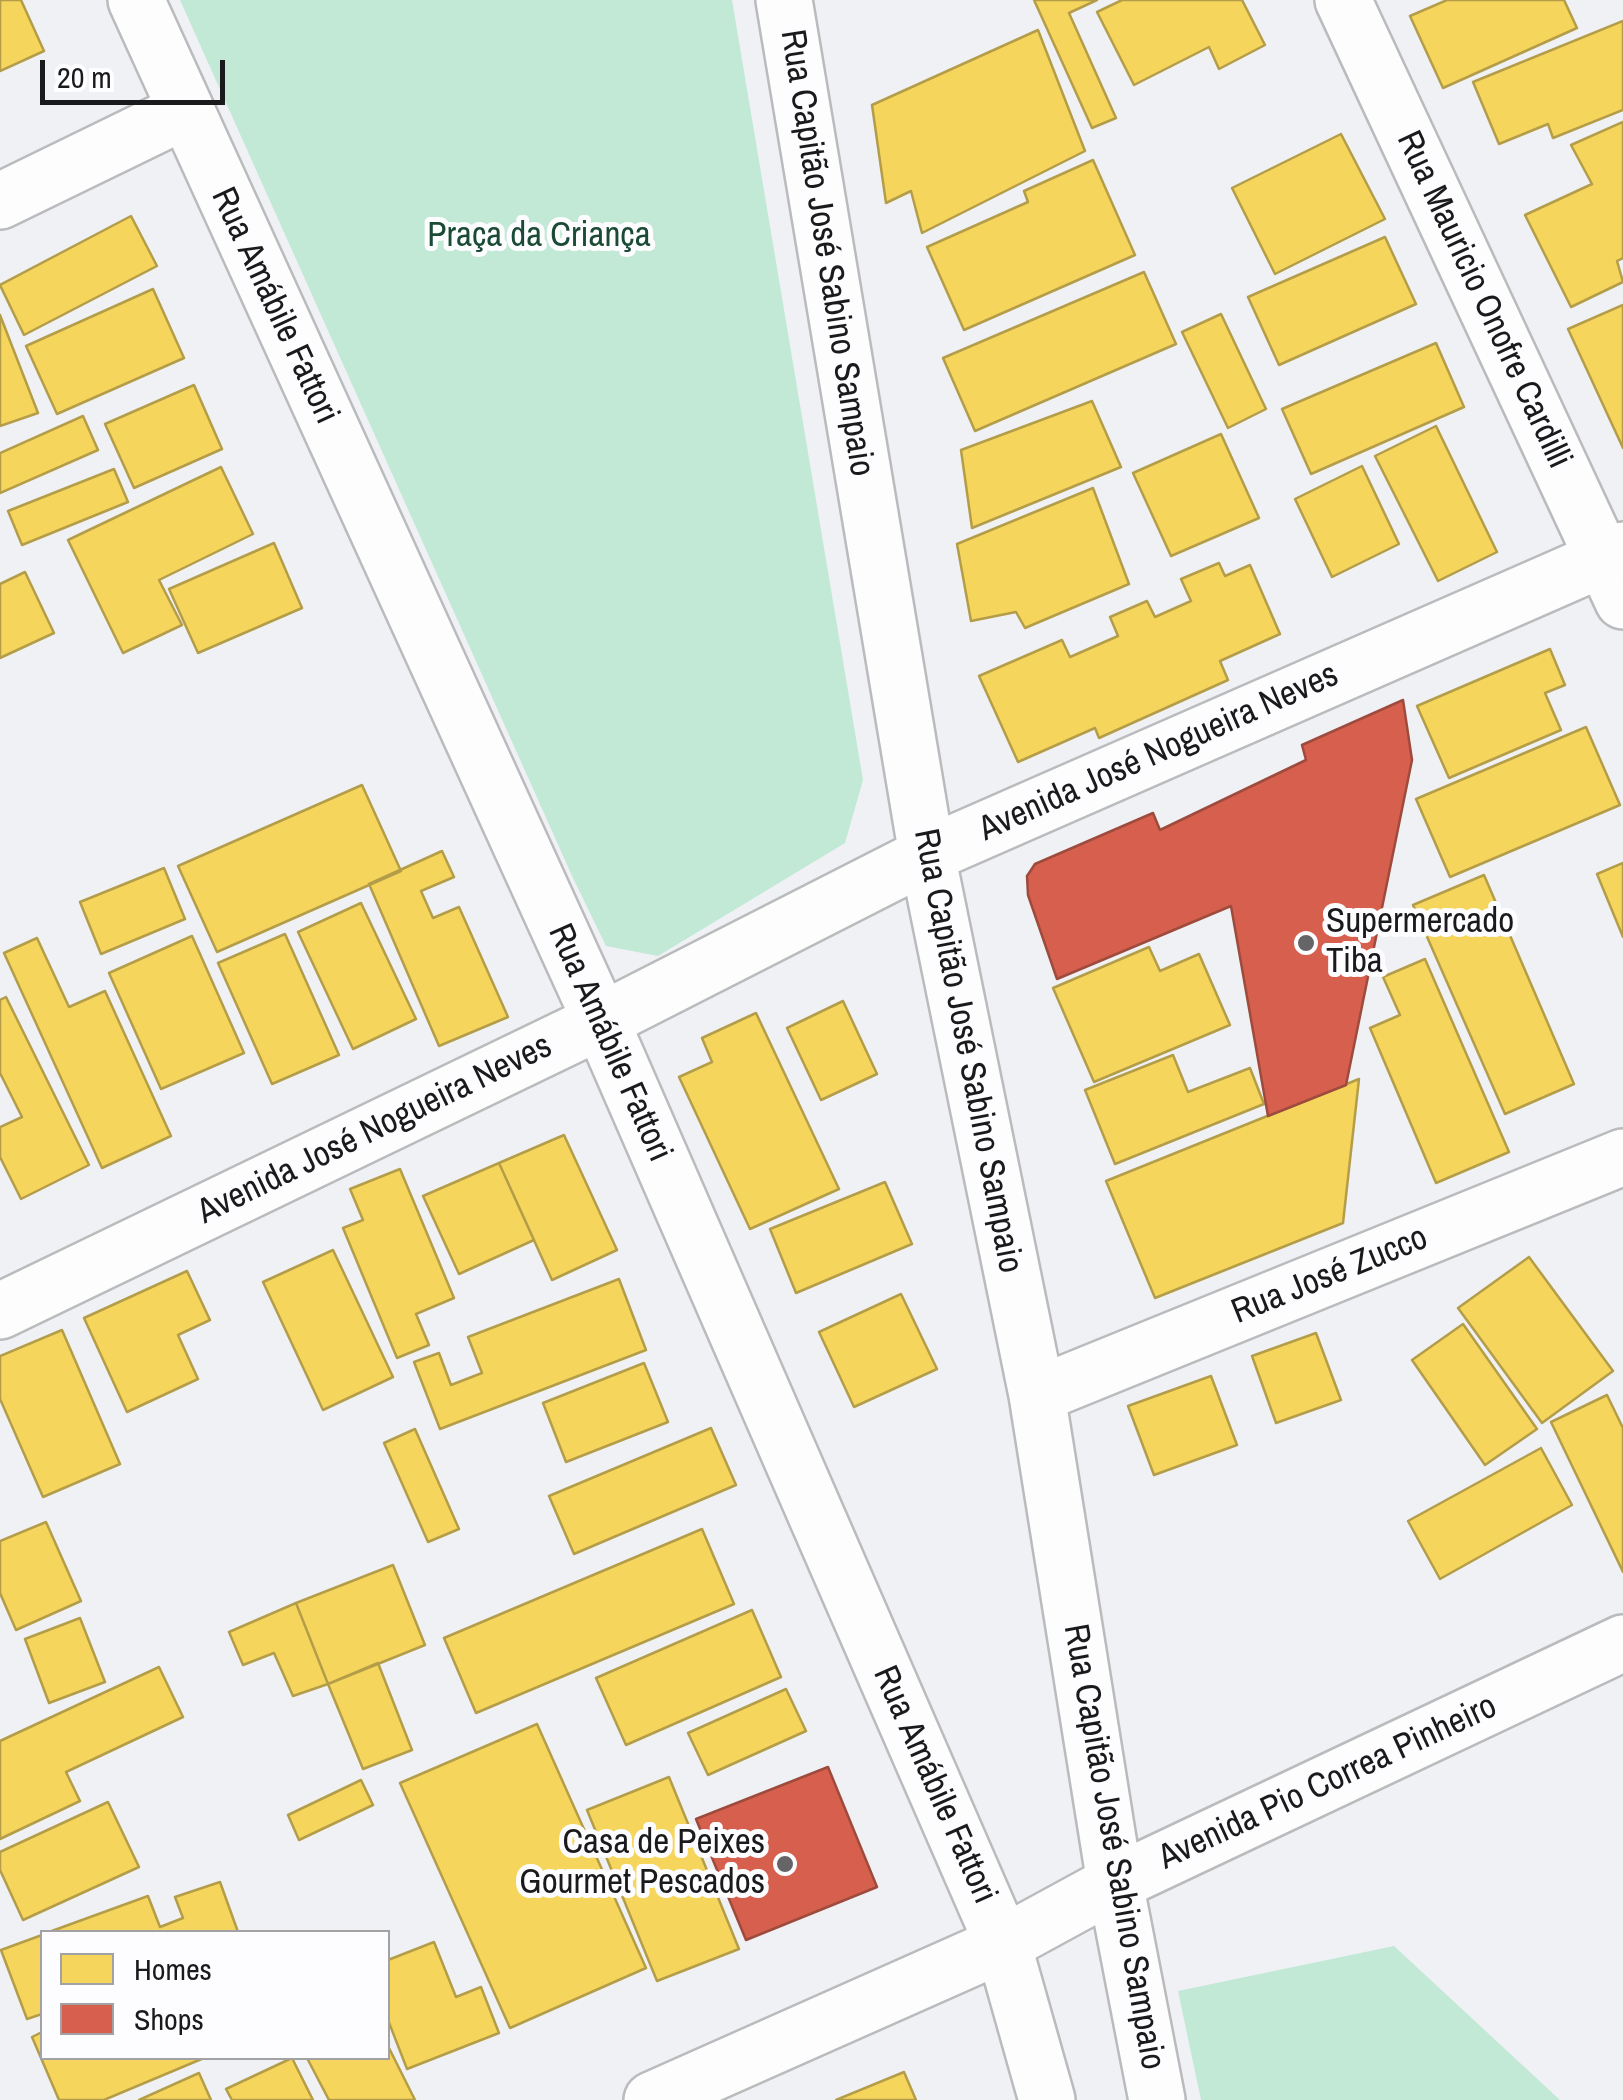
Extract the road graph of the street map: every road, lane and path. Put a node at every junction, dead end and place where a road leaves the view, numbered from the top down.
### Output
1 (136, 0) edge
2 (784, 0) edge
3 (1343, 0) edge
4 (185, 111) junction
5 (0, 201) edge
6 (1616, 569) edge
7 (926, 855) junction
8 (601, 1021) junction
9 (1623, 1157) edge
10 (0, 1311) edge
11 (1037, 1395) junction
12 (1623, 1643) edge
13 (1115, 1883) junction
14 (1003, 1944) junction
15 (652, 2100) edge
16 (1047, 2100) edge
17 (1157, 2100) edge

1 - 4 street, Rua Amábile Fattori
2 - 7 street, Rua Capitão José Sabino Sampaio
3 - 6 street, Rua Mauricio Onofre Cardilli
4 - 5 street
4 - 8 street, Rua Amábile Fattori
6 - 7 street, Avenida José Nogueira Neves
7 - 8 street, Avenida José Nogueira Neves
7 - 11 street, Rua Capitão José Sabino Sampaio
8 - 10 street, Avenida José Nogueira Neves
8 - 14 street, Rua Amábile Fattori
9 - 11 street, Rua José Zucco
11 - 13 street, Rua Capitão José Sabino Sampaio
12 - 13 street, Avenida Pio Correa Pinheiro
13 - 14 street, Avenida Pio Correa Pinheiro
13 - 17 street, Rua Capitão José Sabino Sampaio
14 - 15 street, Avenida Pio Correa Pinheiro
14 - 16 street, Rua Amábile Fattori

